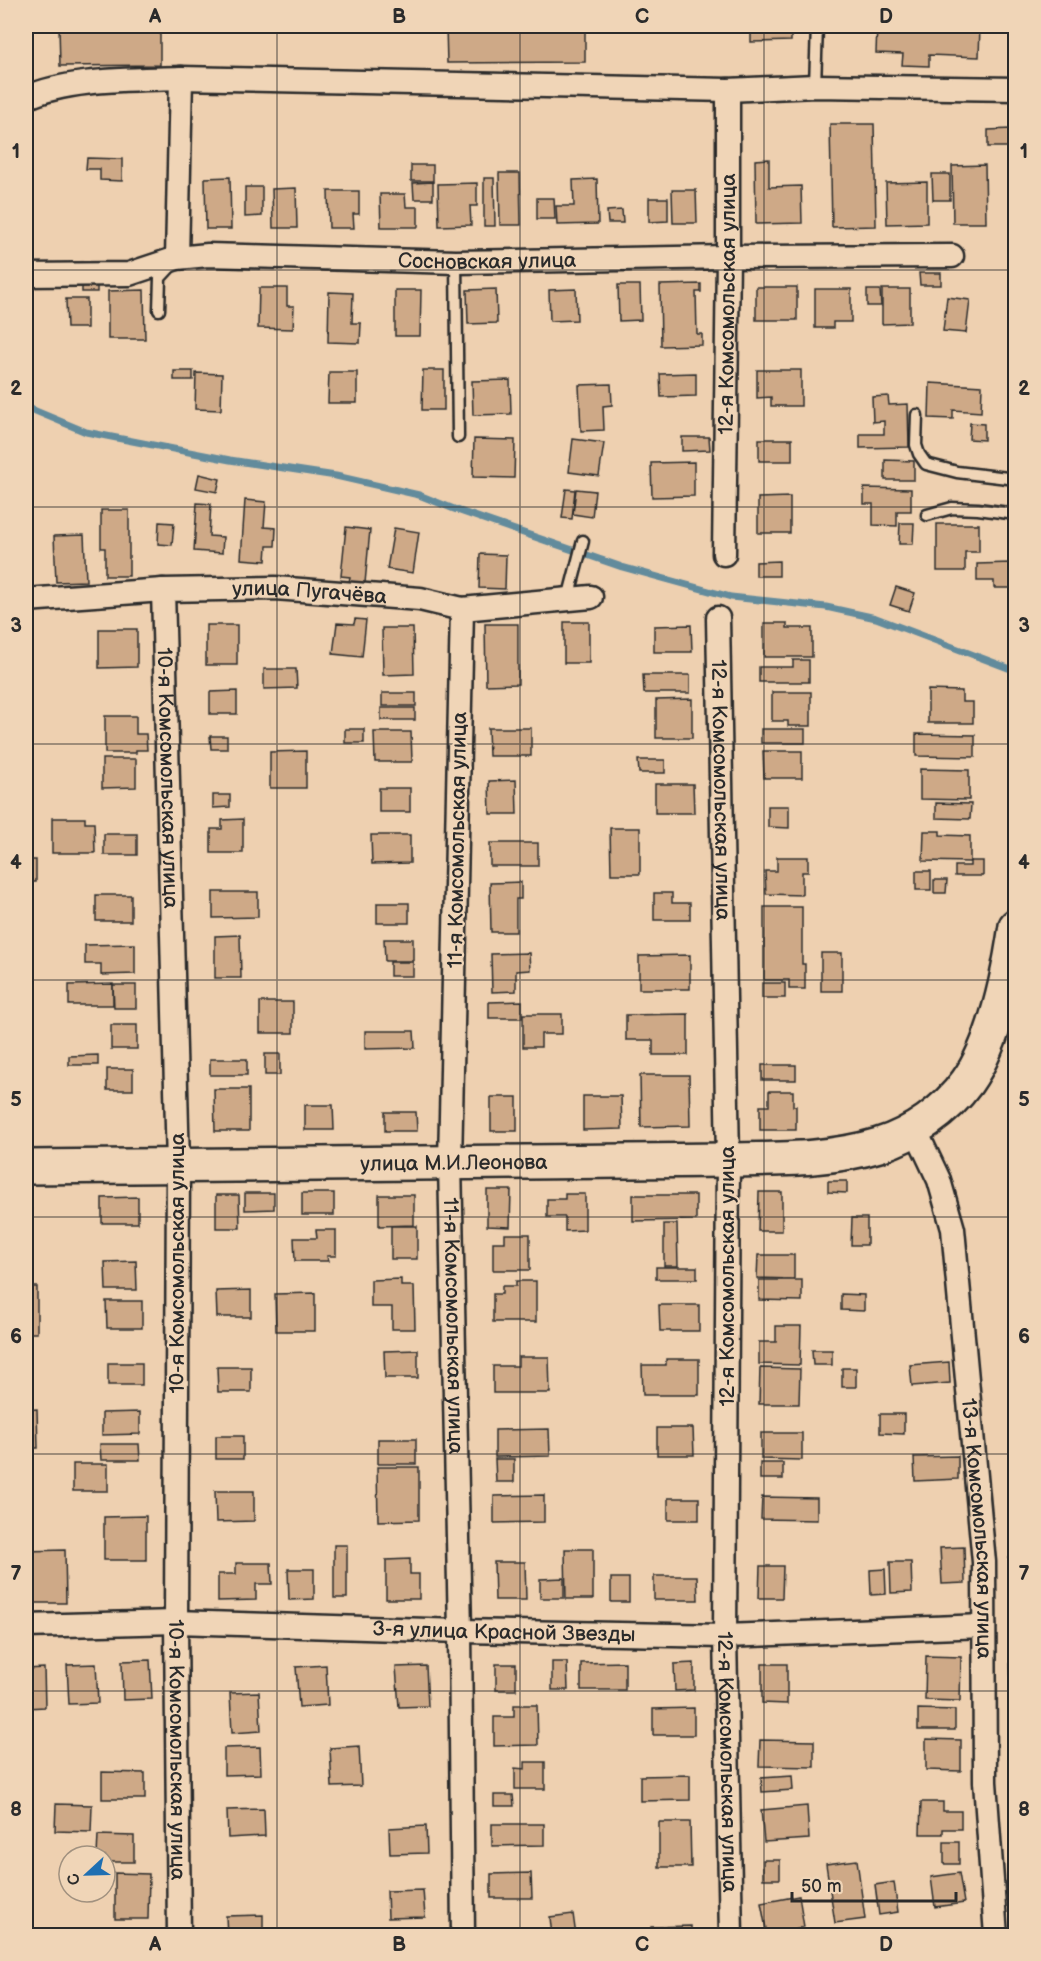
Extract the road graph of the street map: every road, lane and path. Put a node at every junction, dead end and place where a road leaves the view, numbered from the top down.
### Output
1 (817, 26) edge
2 (181, 78) junction
3 (815, 86) junction
4 (1016, 89) edge
5 (728, 90) junction
6 (26, 98) edge
7 (952, 256) dead end
8 (728, 257) junction
9 (177, 258) junction
10 (456, 262) junction
11 (26, 274) edge
12 (159, 310) dead end
13 (916, 415) dead end
14 (458, 437) dead end
15 (1016, 479) edge
16 (1016, 514) edge
17 (927, 515) dead end
18 (583, 544) dead end
19 (724, 554) dead end
20 (163, 590) junction
21 (591, 597) dead end
22 (26, 600) edge
23 (568, 600) junction
24 (462, 609) junction
25 (718, 618) dead end
26 (1015, 937) edge
27 (915, 1129) junction
28 (728, 1160) junction
29 (450, 1163) junction
30 (178, 1165) junction
31 (26, 1167) edge
32 (176, 1622) junction
33 (26, 1626) edge
34 (984, 1626) junction
35 (460, 1632) junction
36 (725, 1636) junction
37 (178, 1935) edge
38 (463, 1935) edge
39 (731, 1935) edge
40 (996, 1935) edge

1 - 3 lane
2 - 5 street
2 - 6 street
2 - 9 street
3 - 4 street
3 - 5 street
5 - 8 street, 12-я Комсомольская улица
7 - 8 street, Сосновская улица
8 - 10 street, Сосновская улица
8 - 19 street, 12-я Комсомольская улица
9 - 10 street, Сосновская улица
9 - 11 street, Сосновская улица
9 - 12 lane
10 - 14 lane
13 - 15 lane
16 - 17 lane
18 - 23 lane
20 - 22 street, улица Пугачёва
20 - 24 street, улица Пугачёва
20 - 30 street, 10-я Комсомольская улица
21 - 23 street, улица Пугачёва
23 - 24 street, улица Пугачёва
24 - 29 street, 11-я Комсомольская улица
25 - 28 street, 12-я Комсомольская улица
26 - 27 main road
27 - 28 main road, улица М.И.Леонова
27 - 34 street, 13-я Комсомольская улица
28 - 29 main road, улица М.И.Леонова
28 - 36 street, 12-я Комсомольская улица
29 - 30 main road, улица М.И.Леонова
29 - 35 street, 11-я Комсомольская улица
30 - 31 main road, улица М.И.Леонова
30 - 32 street, 10-я Комсомольская улица
32 - 33 street, 3-я улица Красной Звезды
32 - 35 street, 3-я улица Красной Звезды
32 - 37 street, 10-я Комсомольская улица
34 - 36 street, 3-я улица Красной Звезды
34 - 40 street, 13-я Комсомольская улица
35 - 36 street, 3-я улица Красной Звезды
35 - 38 street, 11-я Комсомольская улица
36 - 39 street, 12-я Комсомольская улица

